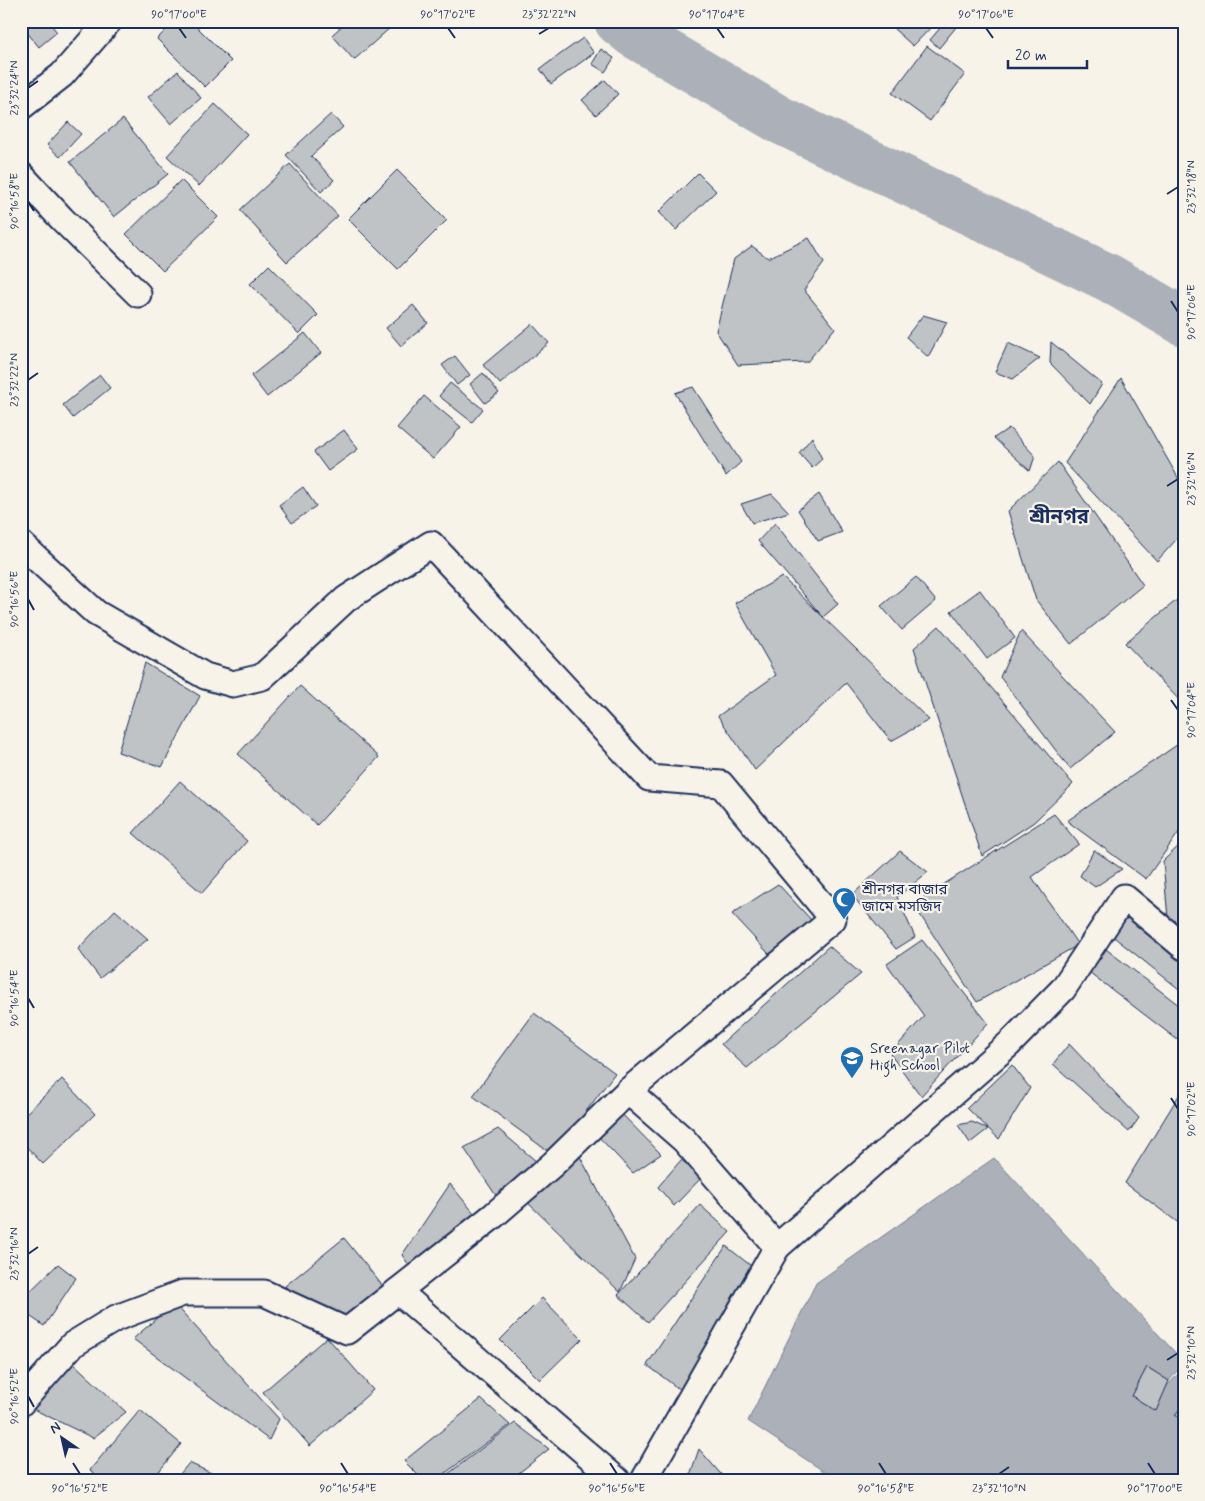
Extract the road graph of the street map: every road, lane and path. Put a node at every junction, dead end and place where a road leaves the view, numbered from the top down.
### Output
1 (109, 21) edge
2 (21, 107) edge
3 (21, 175) edge
4 (138, 294) dead end
5 (21, 544) edge
6 (1184, 947) edge
7 (628, 1091) junction
8 (777, 1247) junction
9 (398, 1291) junction
10 (21, 1403) edge
11 (617, 1480) edge
12 (644, 1480) edge

1 - 2 street
3 - 4 street
5 - 7 street
6 - 8 street
7 - 8 street
7 - 9 street
8 - 12 street
9 - 10 street
9 - 11 street

